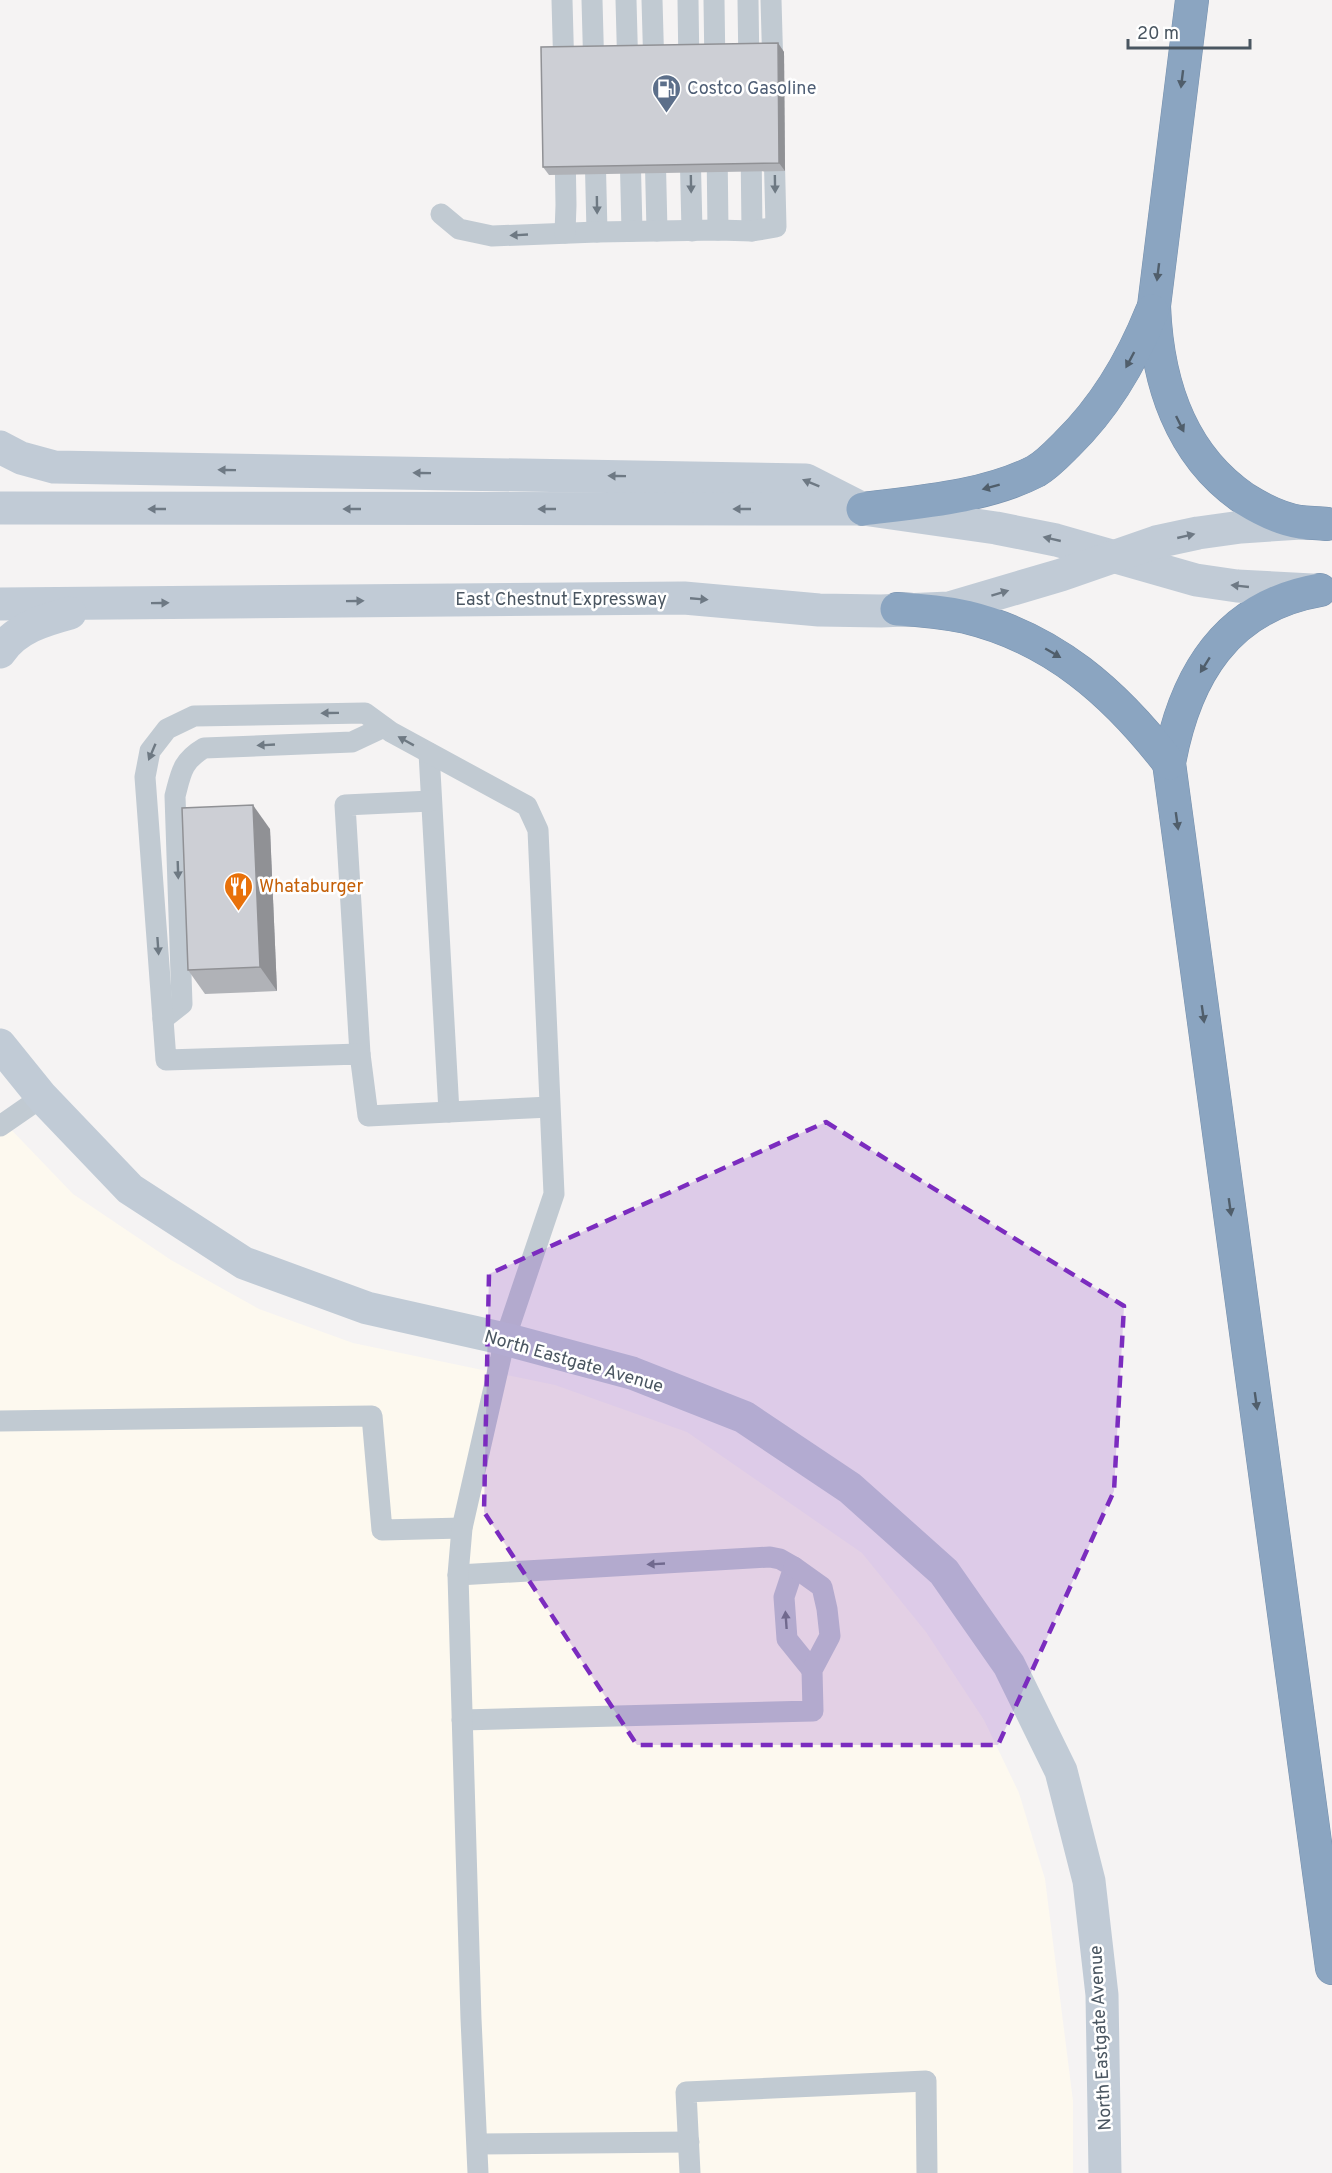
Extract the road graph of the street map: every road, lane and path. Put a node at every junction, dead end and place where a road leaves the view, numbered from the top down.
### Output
1 (562, 0) edge
2 (592, 0) edge
3 (626, 0) edge
4 (652, 0) edge
5 (687, 0) edge
6 (714, 0) edge
7 (748, 0) edge
8 (771, 0) edge
9 (1192, 0) edge
10 (564, 91) edge
11 (654, 92) edge
12 (689, 92) edge
13 (716, 92) edge
14 (749, 92) edge
15 (594, 93) edge
16 (628, 93) edge
17 (773, 96) edge
18 (774, 119) edge
19 (565, 125) edge
20 (716, 126) edge
21 (629, 127) edge
22 (655, 127) edge
23 (690, 127) edge
24 (750, 127) edge
25 (595, 128) edge
26 (441, 214) dead end
27 (718, 230) junction
28 (632, 231) junction
29 (657, 231) junction
30 (692, 231) junction
31 (752, 231) junction
32 (597, 232) junction
33 (565, 233) junction
34 (1154, 306) junction
35 (0, 447) edge
36 (0, 508) edge
37 (863, 509) junction
38 (1327, 524) joint
39 (1114, 556) junction
40 (1320, 590) joint
41 (0, 604) edge
42 (101, 604) junction
43 (897, 609) junction
44 (0, 652) edge
45 (384, 727) junction
46 (429, 753) junction
47 (1169, 763) junction
48 (431, 801) junction
49 (163, 1019) junction
50 (0, 1045) edge
51 (360, 1054) junction
52 (42, 1096) junction
53 (550, 1107) junction
54 (449, 1112) junction
55 (0, 1126) edge
56 (505, 1339) junction
57 (0, 1421) edge
58 (462, 1528) junction
59 (794, 1567) junction
60 (458, 1575) junction
61 (812, 1670) junction
62 (462, 1720) junction
63 (1332, 1968) edge
64 (689, 2142) junction
65 (478, 2144) junction
66 (478, 2173) edge
67 (690, 2173) edge
68 (927, 2173) edge
69 (1105, 2173) edge

1 - 10 lane
2 - 15 lane
3 - 16 lane
4 - 11 lane
5 - 12 lane
6 - 13 lane
7 - 14 lane
8 - 17 lane
9 -> 34 highway
18 -> 31 lane
19 - 33 lane
20 - 27 lane
21 - 28 lane
22 - 29 lane
23 -> 30 lane
24 - 31 lane
25 -> 32 lane
33 -> 26 lane
27 - 30 lane
27 - 31 lane
28 - 29 lane
28 - 32 lane
29 - 30 lane
32 - 33 lane
34 -> 37 highway
34 -> 38 highway
37 -> 35 street
37 -> 36 street
39 -> 37 street
39 -> 38 street, East Chestnut Expressway
40 -> 39 street
43 -> 39 street, East Chestnut Expressway
40 -> 47 highway
41 - 42 street, East Chestnut Expressway
42 -> 43 street, East Chestnut Expressway
42 - 44 street
43 -> 47 highway
46 -> 45 lane
45 -> 49 lane
45 -> 49 lane
46 - 48 lane
46 - 53 lane
47 -> 63 highway
48 - 51 lane
48 - 54 lane
49 - 51 lane
50 - 52 street, North Eastgate Avenue
51 - 54 lane
52 - 55 lane
52 - 56 street, North Eastgate Avenue
53 - 54 lane
53 - 56 lane
56 - 58 lane
56 - 69 street, North Eastgate Avenue
57 - 58 lane
58 - 60 lane
59 -> 60 lane
61 -> 59 lane
59 - 61 lane
60 - 62 lane
61 - 62 lane
62 - 65 lane
64 - 65 lane
64 - 67 lane
64 - 68 lane
65 - 66 lane

